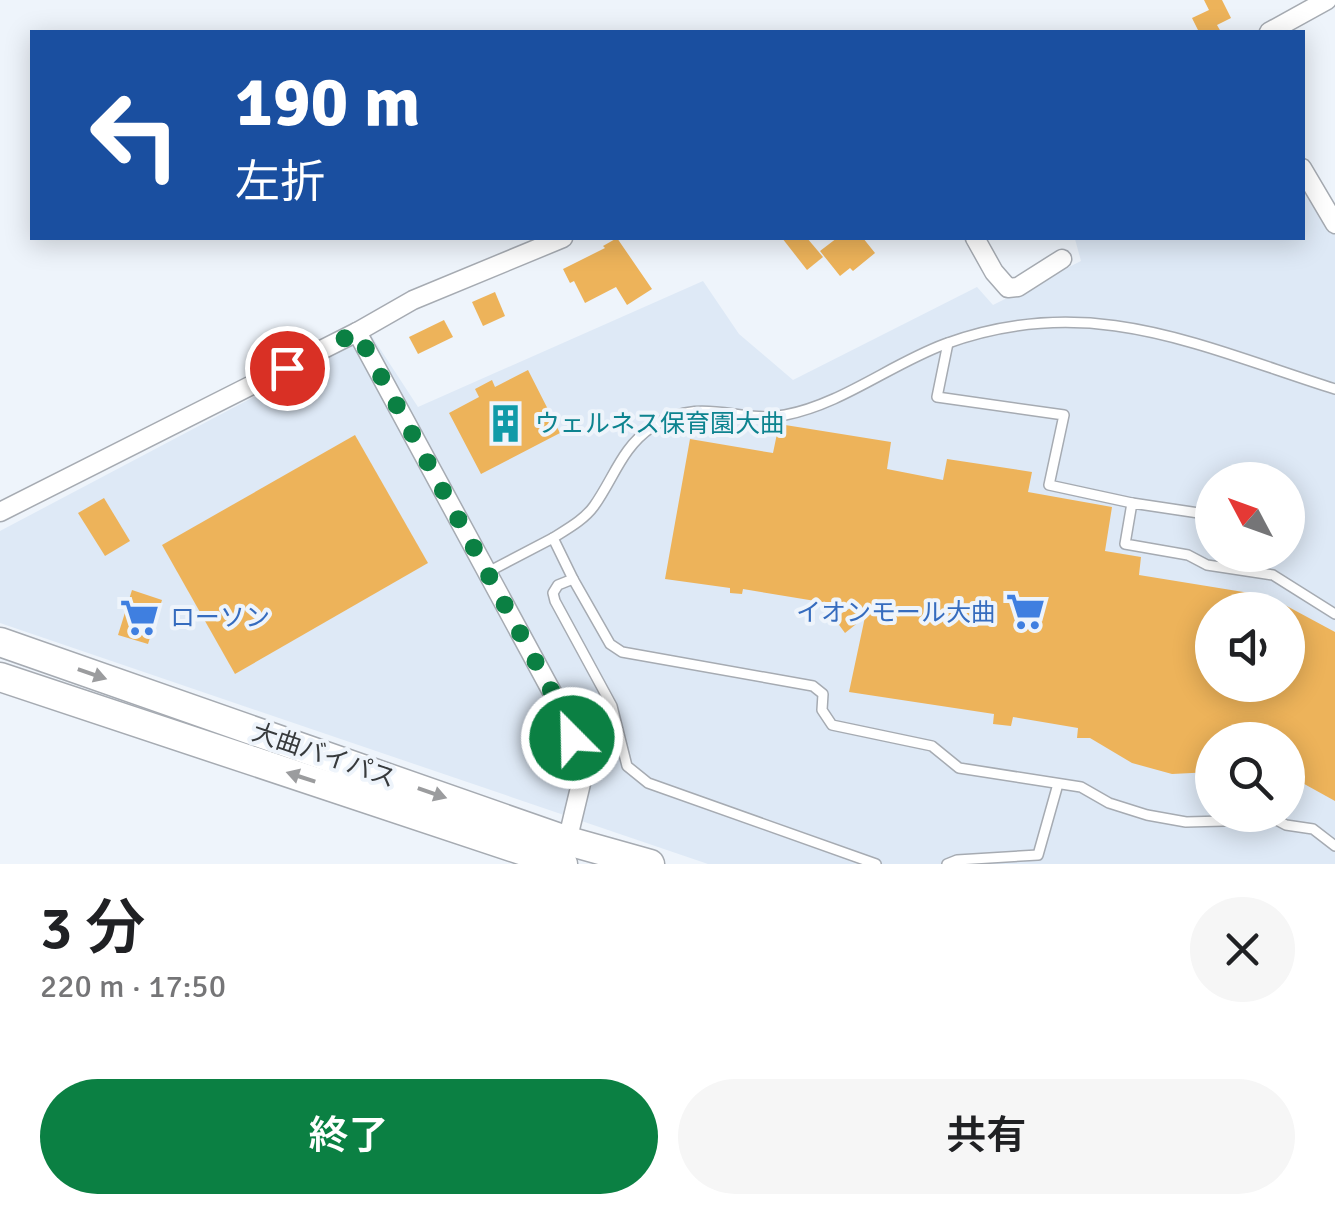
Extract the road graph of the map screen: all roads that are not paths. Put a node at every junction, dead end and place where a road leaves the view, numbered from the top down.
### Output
1 (1327, 0) edge
2 (1273, 30) edge
3 (1305, 173) edge
4 (1335, 224) edge
5 (558, 240) edge
6 (976, 240) edge
7 (1062, 260) dead end
8 (357, 332) junction
9 (948, 342) junction
10 (1335, 389) edge
11 (1132, 503) junction
12 (2, 506) edge
13 (1195, 512) edge
14 (552, 538) junction
15 (1195, 559) edge
16 (488, 572) junction
17 (1258, 572) edge
18 (573, 579) junction
19 (1335, 614) edge
20 (0, 642) edge
21 (0, 677) edge
22 (1058, 784) junction
23 (1195, 822) edge
24 (1305, 828) edge
25 (1335, 846) edge
26 (562, 858) edge
27 (1026, 859) edge
28 (650, 864) edge
29 (876, 864) edge
30 (946, 864) edge
31 (1047, 864) edge

1 - 2 street
3 - 4 street
5 - 8 street
6 - 7 street
8 - 12 street
8 - 16 street
9 - 10 lane
9 - 11 lane
9 - 14 lane
11 - 13 lane
11 - 15 lane
14 - 16 lane
14 - 18 lane
16 - 26 street
17 - 19 lane
18 - 22 lane
18 - 29 lane
20 -> 26 highway, 大曲バイパス
26 -> 21 highway, 大曲バイパス
22 - 23 lane
22 - 27 lane
24 - 25 lane
26 - 28 highway, 大曲バイパス
27 - 30 lane
27 - 31 lane

